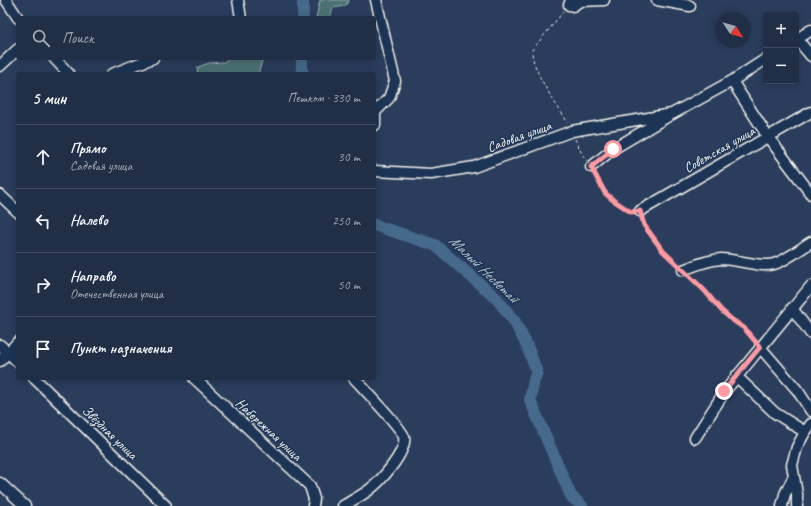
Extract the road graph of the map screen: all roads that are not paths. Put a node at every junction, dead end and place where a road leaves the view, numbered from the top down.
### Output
1 (6, 0) edge
2 (238, 0) edge
3 (375, 0) edge
4 (604, 0) edge
5 (657, 0) edge
6 (575, 1) edge
7 (690, 6) dead end
8 (17, 16) edge
9 (241, 16) edge
10 (811, 30) edge
11 (799, 38) edge
12 (799, 41) edge
13 (16, 50) edge
14 (811, 56) edge
15 (56, 60) edge
16 (148, 60) edge
17 (763, 61) edge
18 (0, 66) edge
19 (67, 72) edge
20 (117, 72) edge
21 (732, 81) junction
22 (376, 111) edge
23 (811, 112) edge
24 (672, 114) junction
25 (768, 137) junction
26 (591, 167) road end
27 (376, 171) edge
28 (811, 194) edge
29 (0, 195) edge
30 (16, 210) edge
31 (640, 211) road end
32 (811, 242) edge
33 (683, 270) road end
34 (811, 286) edge
35 (792, 308) junction
36 (811, 334) edge
37 (16, 344) edge
38 (0, 345) edge
39 (760, 347) junction
40 (8, 353) junction
41 (16, 360) edge
42 (0, 361) edge
43 (736, 376) junction
44 (36, 380) edge
45 (196, 380) edge
46 (356, 380) edge
47 (811, 410) edge
48 (808, 428) edge
49 (695, 438) dead end
50 (794, 476) junction
51 (0, 483) edge
52 (25, 506) edge
53 (166, 506) edge
54 (313, 506) edge
55 (343, 506) edge
56 (782, 506) edge
57 (797, 506) edge

1 - 8 street
2 - 9 street
3 - 22 street
4 - 6 street
5 - 7 street
10 - 11 street
12 - 14 street
13 - 18 street
15 - 19 street
16 - 20 street
17 - 21 street, Садовая улица
21 - 24 street, Садовая улица
21 - 25 street
23 - 25 street, Советская улица
24 - 26 street, Садовая улица
24 - 27 street, Садовая улица
25 - 28 street
25 - 31 street, Советская улица
29 - 30 street
32 - 33 street
34 - 35 street
35 - 36 street
35 - 39 street
37 - 40 street
38 - 40 street
39 - 43 street
39 - 47 street
40 - 41 street
40 - 42 street
43 - 48 street
43 - 49 street
44 - 53 street, Звёздная улица
45 - 54 street, Набережная улица
46 - 55 street
48 - 50 street
50 - 56 street
50 - 57 street
51 - 52 street

